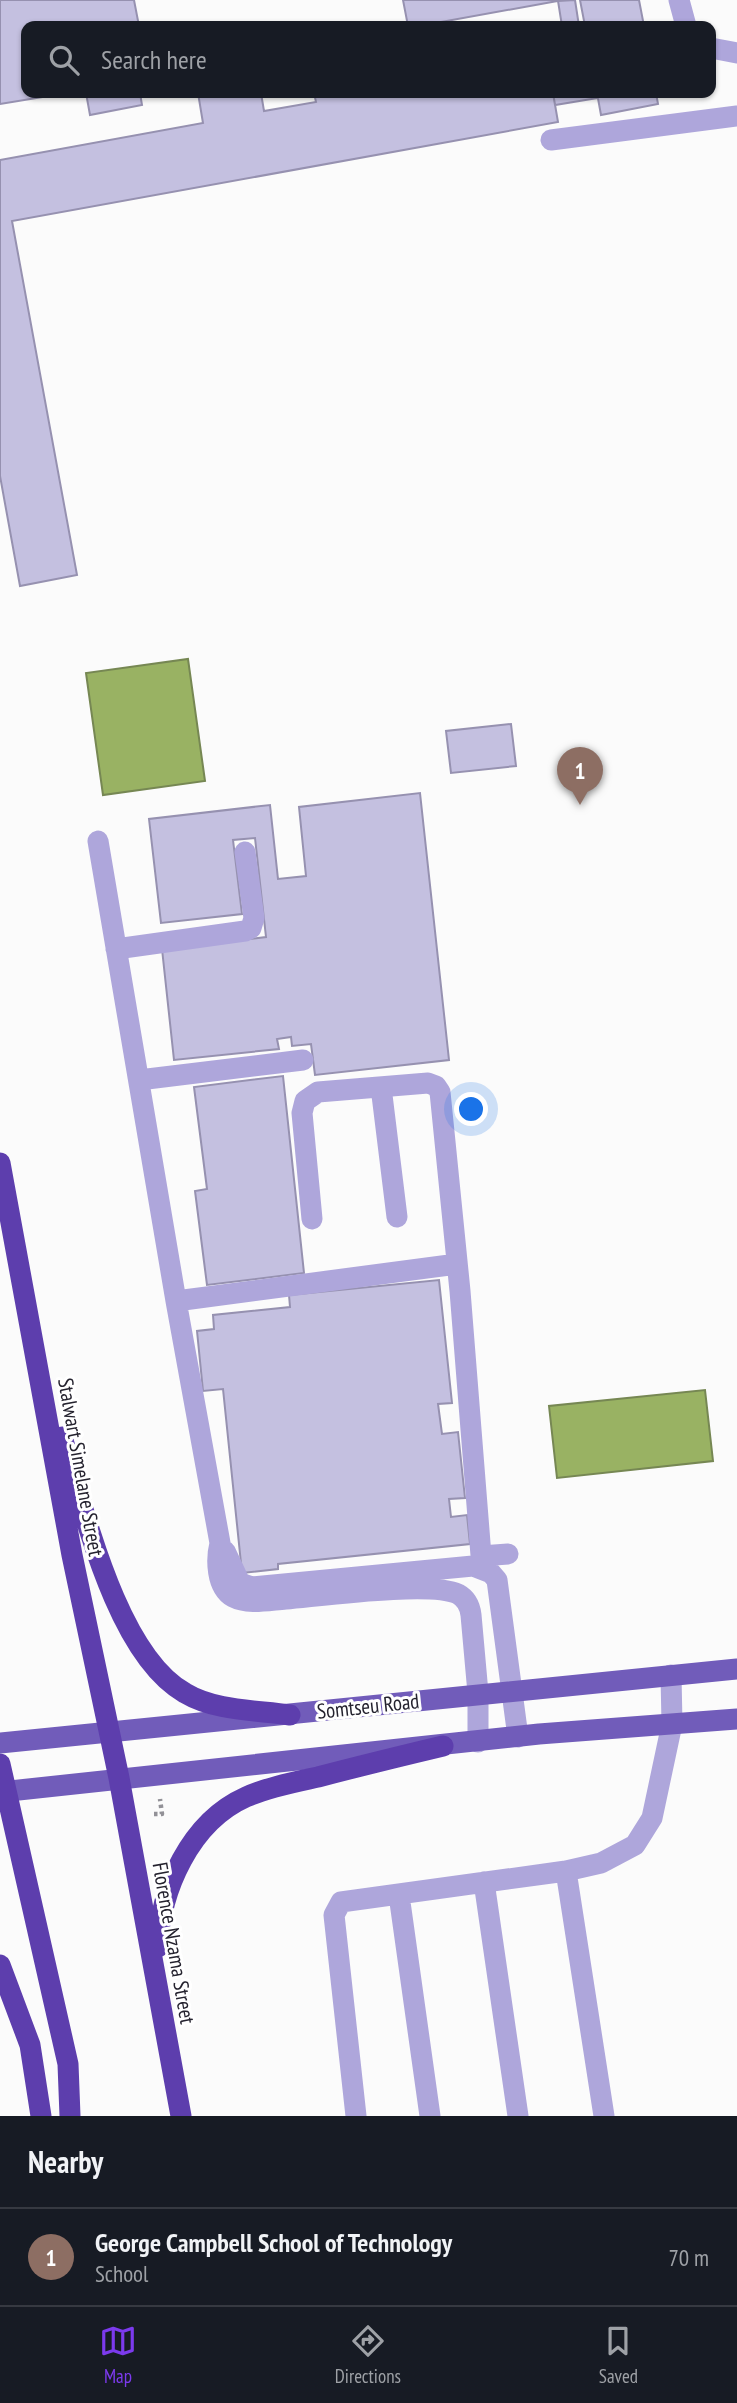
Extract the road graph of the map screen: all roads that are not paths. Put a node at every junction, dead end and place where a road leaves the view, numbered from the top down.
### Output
1 (679, 0) edge
2 (685, 21) edge
3 (716, 49) edge
4 (737, 53) edge
5 (737, 116) edge
6 (551, 140) dead end
7 (98, 841) dead end
8 (245, 852) dead end
9 (116, 949) junction
10 (303, 1060) dead end
11 (139, 1080) junction
12 (381, 1087) junction
13 (0, 1163) edge
14 (397, 1217) dead end
15 (312, 1219) dead end
16 (457, 1264) junction
17 (176, 1301) junction
18 (32, 1338) junction
19 (508, 1553) dead end
20 (481, 1562) junction
21 (359, 1584) junction
22 (737, 1669) edge
23 (671, 1675) junction
24 (512, 1691) junction
25 (478, 1693) junction
26 (290, 1715) junction
27 (737, 1719) edge
28 (672, 1724) junction
29 (110, 1732) junction
30 (517, 1737) junction
31 (478, 1742) junction
32 (0, 1743) edge
33 (443, 1746) junction
34 (0, 1764) edge
35 (119, 1778) junction
36 (2, 1792) edge
37 (566, 1871) junction
38 (484, 1882) junction
39 (399, 1895) junction
40 (0, 1965) edge
41 (157, 1983) junction
42 (41, 2116) edge
43 (70, 2116) edge
44 (181, 2116) edge
45 (356, 2116) edge
46 (430, 2116) edge
47 (518, 2116) edge
48 (604, 2116) edge

1 - 2 lane
3 - 4 lane
5 - 6 lane
7 - 9 lane
8 - 9 lane
9 - 11 lane
10 - 11 lane
11 - 17 lane
12 - 14 lane
12 - 15 lane
12 - 16 lane
13 - 18 highway, Stalwart Simelane Street
16 - 17 lane
16 - 20 lane
17 - 21 lane
18 - 26 highway
18 - 29 highway, Stalwart Simelane Street
19 - 20 lane
20 - 21 lane
20 - 24 lane
21 - 25 lane
22 - 23 main road, Somtseu Road
23 - 24 main road, Somtseu Road
23 - 28 lane
24 - 25 main road, Somtseu Road
24 - 30 lane
25 - 26 main road, Somtseu Road
25 - 31 lane
26 - 29 main road, Somtseu Road
27 - 28 main road
28 - 30 main road
28 - 37 lane
29 - 32 main road, Somtseu Road
29 - 35 highway, Stalwart Simelane Street
30 - 31 main road
31 - 33 main road
33 - 35 main road
33 - 41 highway
34 - 36 highway
35 - 36 main road
35 - 41 highway, Florence Nzama Street
36 - 43 highway
37 - 38 lane
37 - 48 lane
38 - 39 lane
38 - 47 lane
39 - 45 lane
39 - 46 lane
40 - 42 highway
41 - 44 highway, Florence Nzama Street

